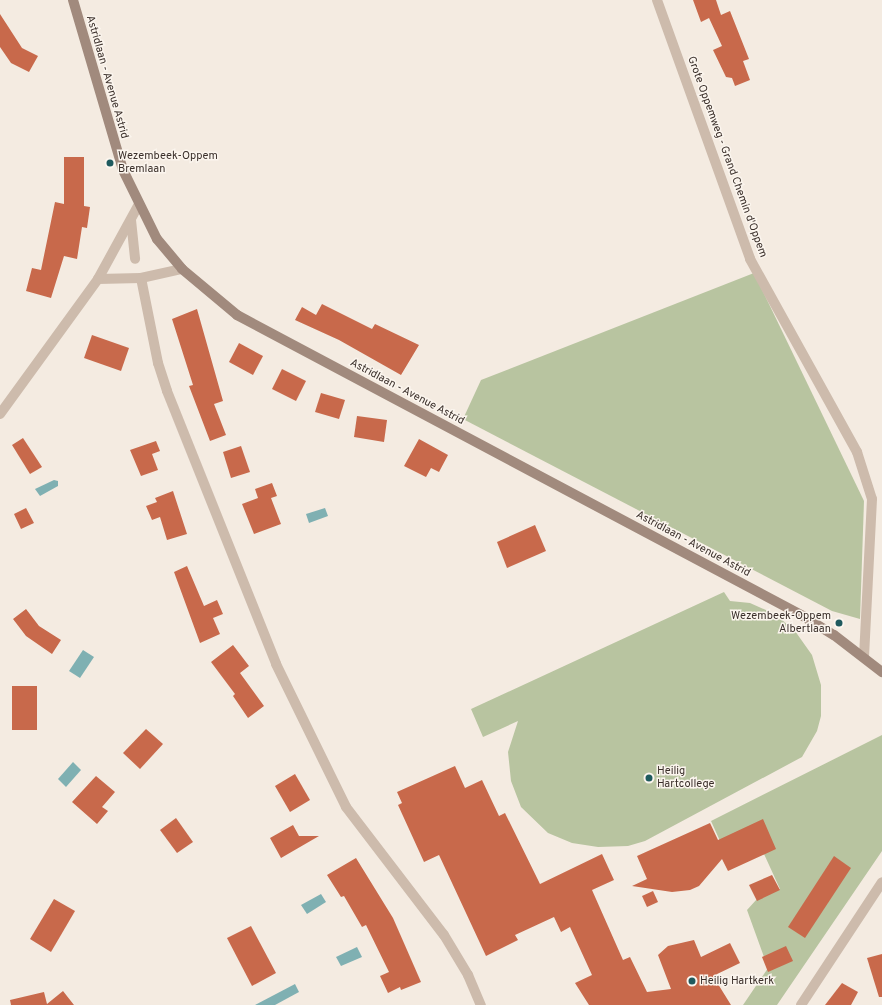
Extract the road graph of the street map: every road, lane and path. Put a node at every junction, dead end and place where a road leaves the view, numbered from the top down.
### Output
1 (73, 0) edge
2 (657, 0) edge
3 (139, 204) junction
4 (131, 220) junction
5 (136, 259) dead end
6 (182, 269) junction
7 (141, 278) junction
8 (98, 279) junction
9 (0, 414) edge
10 (864, 657) junction
11 (882, 672) edge
12 (882, 882) edge
13 (481, 1005) edge
14 (801, 1005) edge

1 - 3 street, Astridlaan - Avenue Astrid
2 - 10 street, Grote Oppemweg - Grand Chemin d'Oppem
3 - 4 street
3 - 6 street, Astridlaan - Avenue Astrid
4 - 5 street
4 - 8 street
6 - 7 street
6 - 10 street, Astridlaan - Avenue Astrid
7 - 8 street
7 - 13 street
8 - 9 street
10 - 11 street, Astridlaan - Avenue Astrid
12 - 14 street

